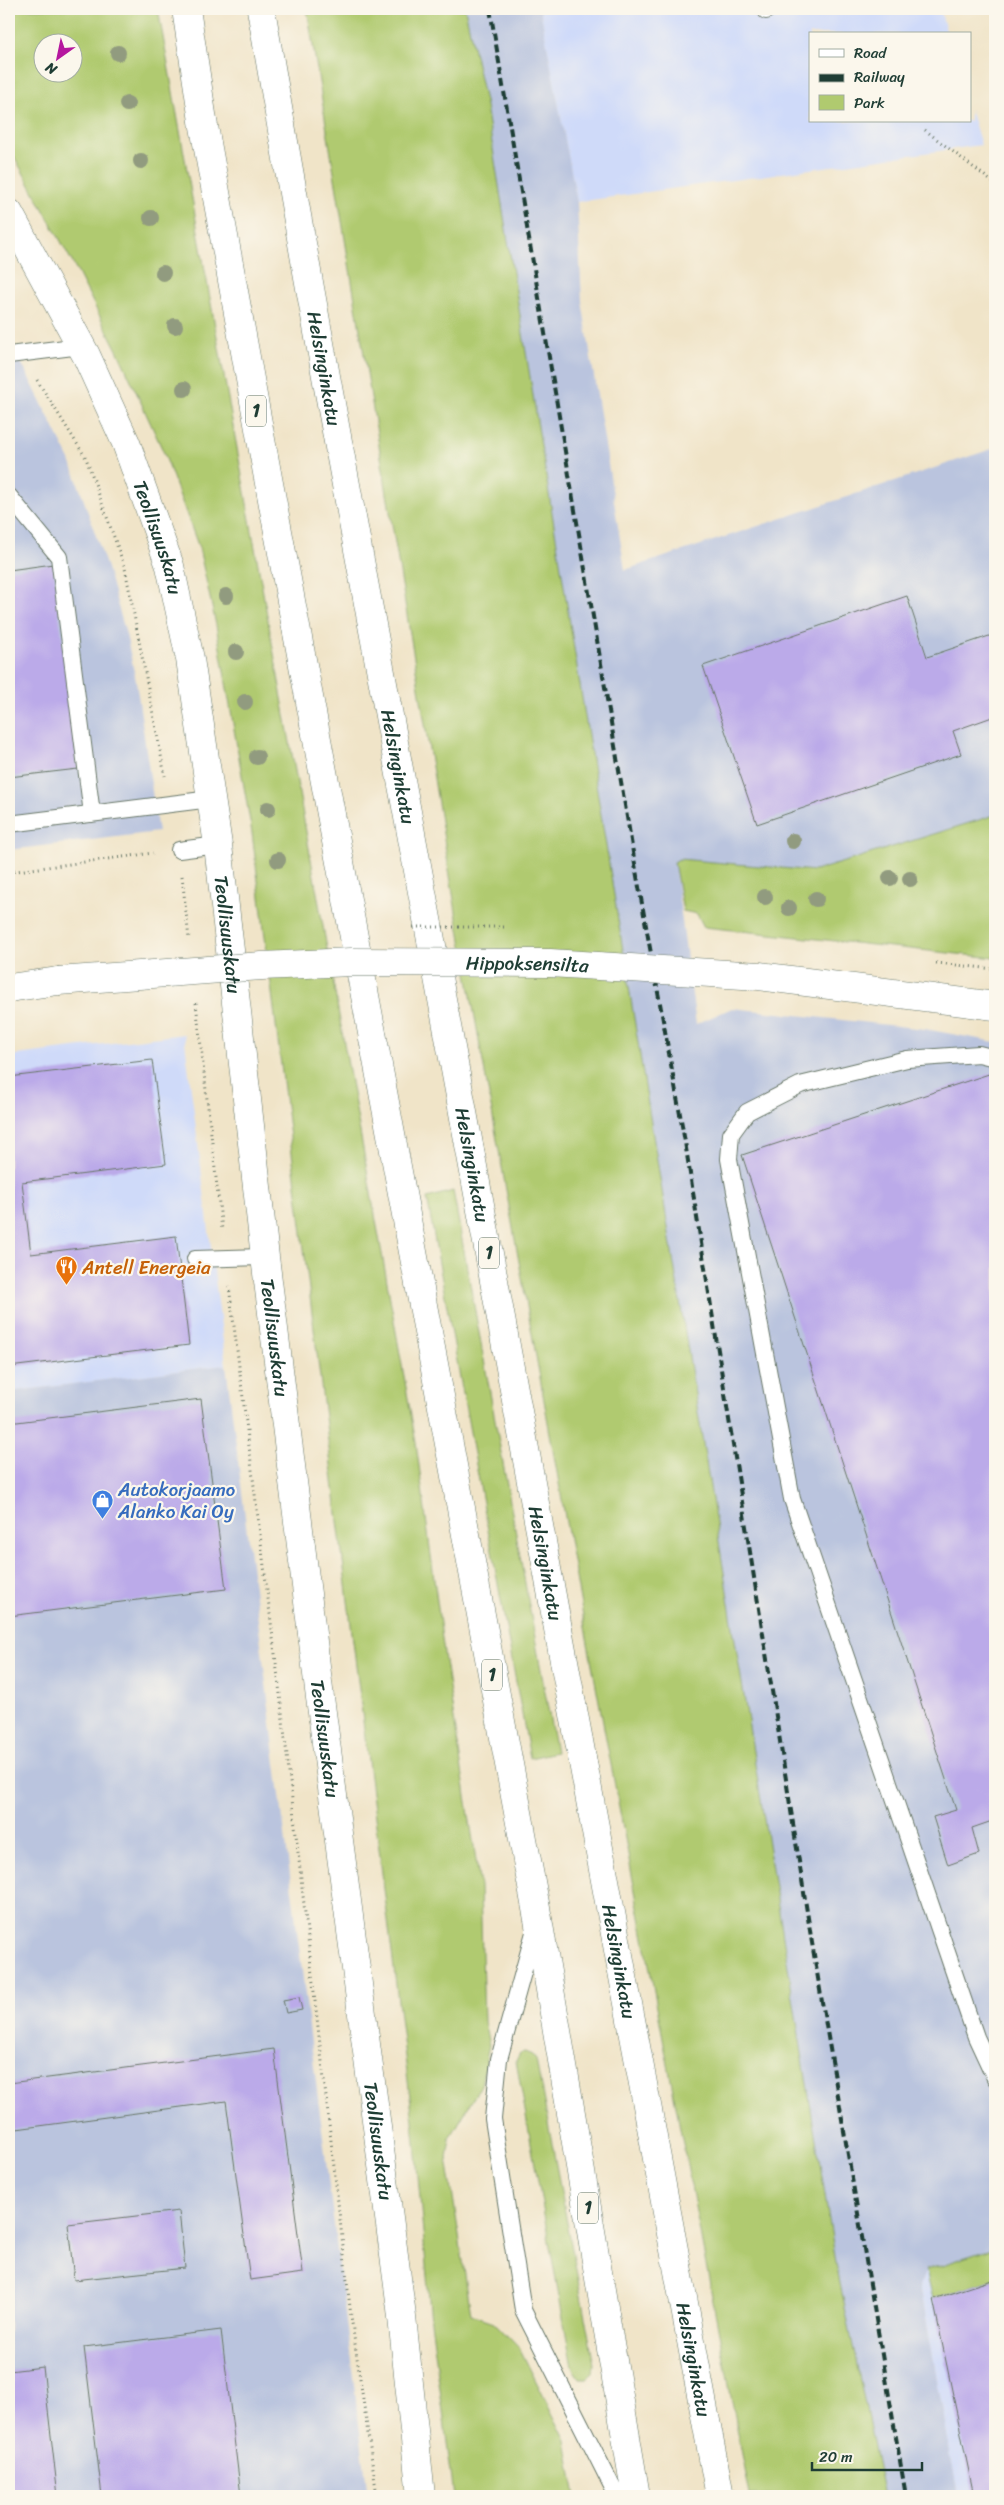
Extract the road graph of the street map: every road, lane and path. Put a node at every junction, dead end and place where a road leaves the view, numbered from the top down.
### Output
1 (186, 9) edge
2 (261, 9) edge
3 (925, 130) dead end
4 (995, 184) edge
5 (9, 214) edge
6 (81, 346) junction
7 (16, 354) edge
8 (9, 496) edge
9 (211, 799) junction
10 (170, 803) junction
11 (92, 814) junction
12 (9, 824) edge
13 (218, 845) junction
14 (179, 850) junction
15 (9, 872) edge
16 (190, 947) dead end
17 (9, 988) edge
18 (196, 996) dead end
19 (995, 1006) edge
20 (995, 1058) edge
21 (265, 1257) junction
22 (226, 1258) junction
23 (195, 1259) dead end
24 (538, 1919) junction
25 (995, 2078) edge
26 (377, 2496) edge
27 (421, 2496) edge
28 (617, 2496) edge
29 (636, 2496) edge
30 (720, 2496) edge

1 - 24 main road, 1
2 - 30 main road, Helsinginkatu / 1
3 - 4 path
5 - 6 main road, Teollisuuskatu
6 - 7 lane
6 - 9 main road, Teollisuuskatu
7 - 10 path
8 - 11 lane
9 - 10 lane
9 - 13 main road, Teollisuuskatu
10 - 11 lane
11 - 12 lane
13 - 14 lane
13 - 21 main road, Teollisuuskatu
14 - 15 path
14 - 16 path
17 - 19 main road, Hippoksensilta, bridge
18 - 22 path
20 - 25 lane
21 - 22 lane
21 - 27 main road, Teollisuuskatu
22 - 23 lane
22 - 26 path
24 - 28 lane
24 - 29 main road, 1

